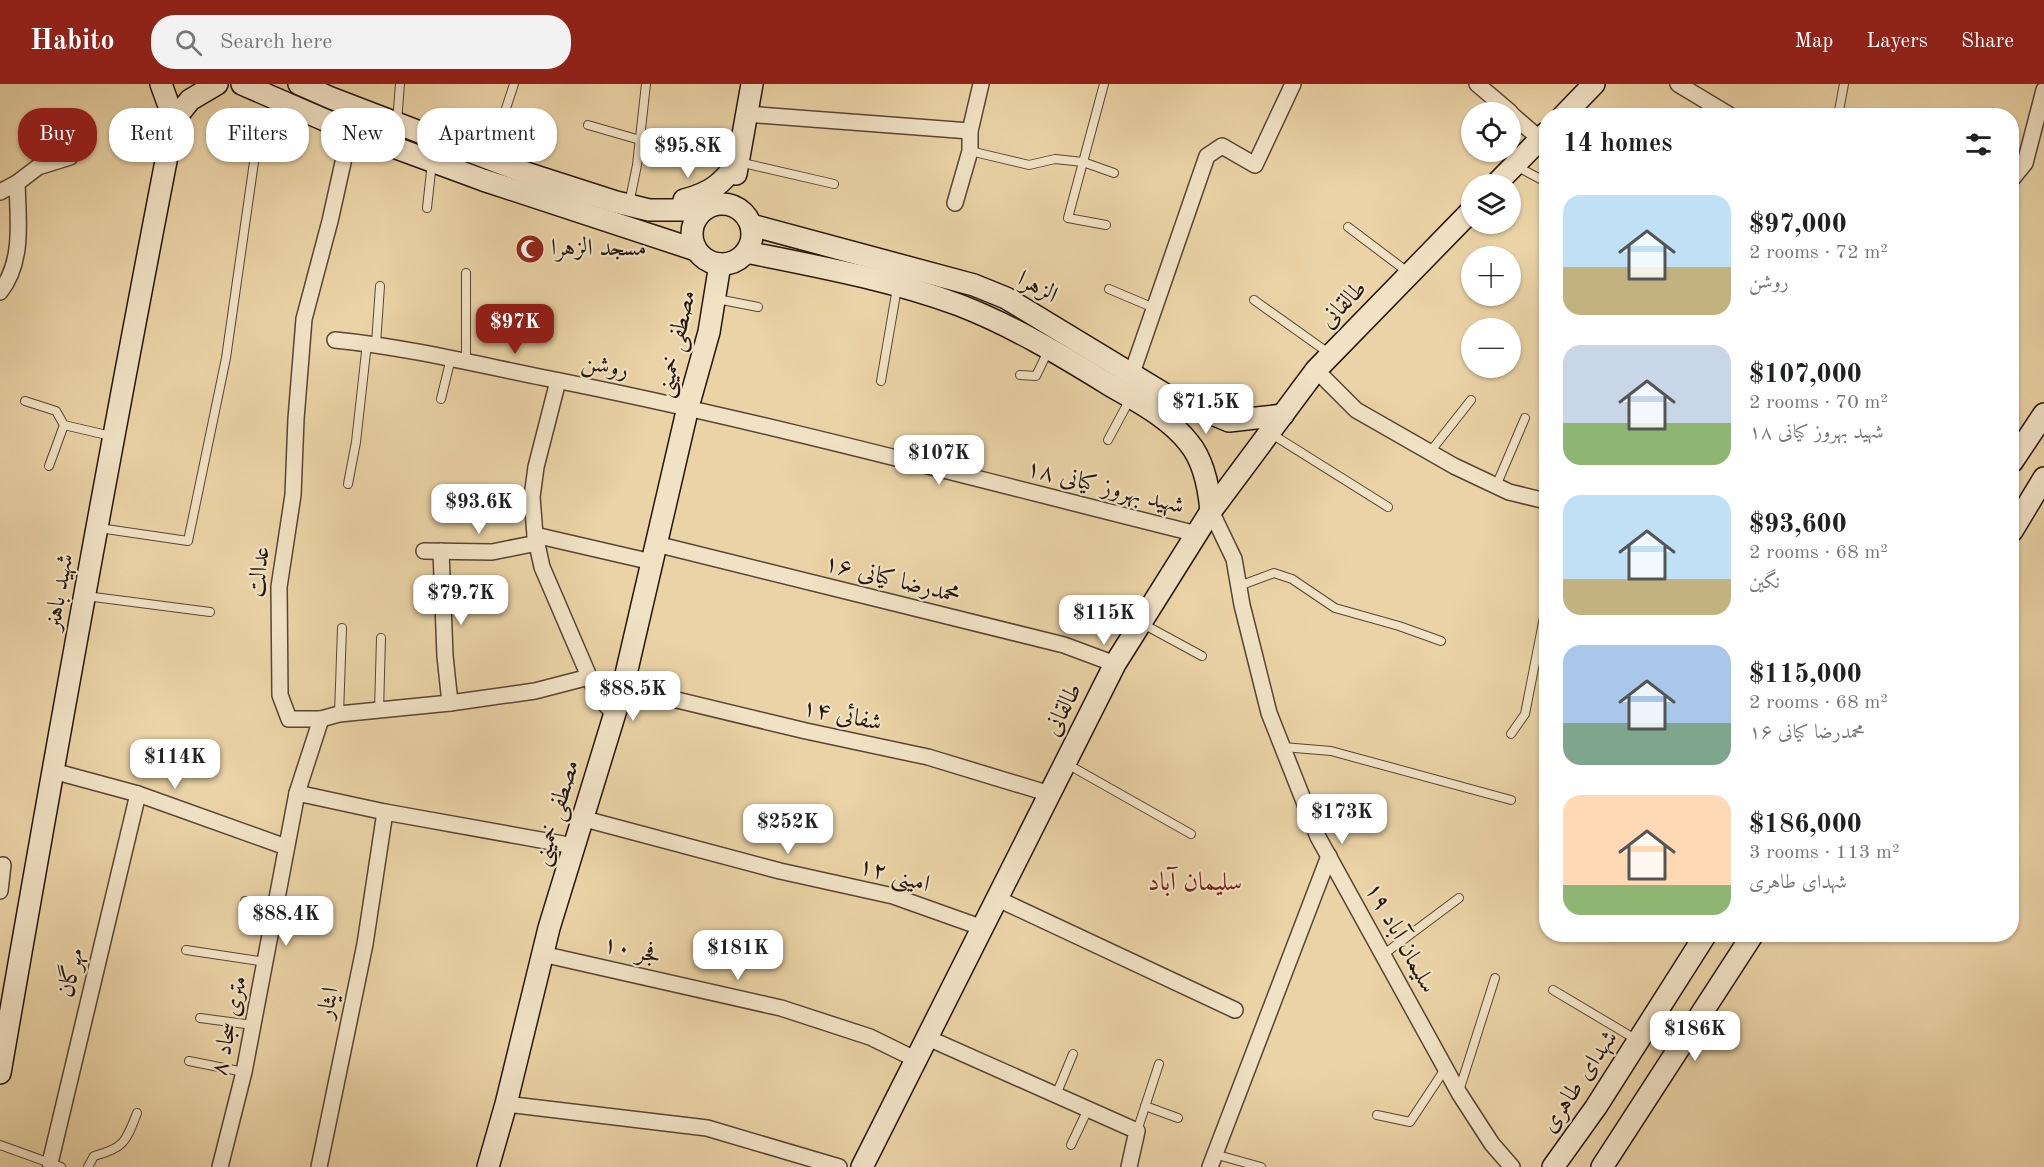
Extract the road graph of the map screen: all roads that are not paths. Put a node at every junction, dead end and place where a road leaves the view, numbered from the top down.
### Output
1 (161, 84) edge
2 (217, 84) edge
3 (242, 84) edge
4 (298, 84) edge
5 (400, 84) edge
6 (514, 84) edge
7 (646, 84) edge
8 (752, 84) edge
9 (981, 84) edge
10 (1104, 84) edge
11 (1293, 84) edge
12 (1477, 84) edge
13 (1594, 84) edge
14 (1678, 84) edge
15 (1844, 84) edge
16 (2044, 90) edge
17 (331, 98) junction
18 (1497, 102) edge
19 (170, 108) edge
20 (184, 108) edge
21 (357, 108) edge
22 (398, 108) edge
23 (506, 108) edge
24 (1571, 108) edge
25 (1718, 108) edge
26 (1840, 108) edge
27 (746, 114) junction
28 (320, 118) joint
29 (1521, 121) edge
30 (588, 125) dead end
31 (970, 131) junction
32 (1539, 133) edge
33 (640, 140) junction
34 (1539, 140) edge
35 (970, 151) junction
36 (54, 162) edge
37 (166, 162) edge
38 (254, 162) edge
39 (343, 162) edge
40 (432, 162) edge
41 (435, 162) edge
42 (498, 162) edge
43 (738, 162) junction
44 (1083, 162) junction
45 (1515, 165) junction
46 (2019, 171) edge
47 (1114, 173) dead end
48 (1506, 174) edge
49 (1539, 178) edge
50 (17, 183) junction
51 (834, 184) dead end
52 (0, 192) edge
53 (955, 203) dead end
54 (731, 205) junction
55 (427, 208) dead end
56 (639, 208) junction
57 (703, 210) junction
58 (1461, 221) edge
59 (751, 225) junction
60 (1106, 225) dead end
61 (1348, 227) dead end
62 (641, 232) junction
63 (796, 237) junction
64 (696, 250) junction
65 (746, 252) junction
66 (785, 260) junction
67 (720, 264) junction
68 (466, 273) dead end
69 (1410, 274) junction
70 (380, 286) dead end
71 (897, 287) junction
72 (1109, 289) dead end
73 (0, 292) edge
74 (715, 298) junction
75 (1254, 300) dead end
76 (758, 307) dead end
77 (1154, 308) junction
78 (335, 340) dead end
79 (372, 344) junction
80 (1049, 350) junction
81 (1331, 355) junction
82 (458, 359) junction
83 (1316, 370) junction
84 (1132, 373) junction
85 (1020, 375) dead end
86 (558, 381) junction
87 (881, 381) dead end
88 (1131, 398) junction
89 (441, 399) dead end
90 (1471, 400) dead end
91 (25, 401) dead end
92 (1193, 406) junction
93 (688, 407) junction
94 (2044, 414) edge
95 (1283, 415) junction
96 (1525, 418) dead end
97 (64, 425) junction
98 (1174, 427) junction
99 (1270, 433) junction
100 (114, 437) junction
101 (1108, 440) dead end
102 (1430, 452) junction
103 (2019, 452) edge
104 (49, 466) dead end
105 (2044, 478) edge
106 (348, 484) dead end
107 (1496, 486) junction
108 (1539, 499) edge
109 (1388, 507) dead end
110 (1211, 511) junction
111 (2019, 519) edge
112 (97, 528) junction
113 (1197, 534) junction
114 (536, 539) junction
115 (424, 551) dead end
116 (441, 551) junction
117 (654, 553) junction
118 (1239, 586) junction
119 (85, 596) junction
120 (210, 612) dead end
121 (1141, 623) junction
122 (342, 628) dead end
123 (381, 638) dead end
124 (1441, 641) dead end
125 (1539, 643) edge
126 (1202, 656) dead end
127 (1115, 664) junction
128 (589, 677) junction
129 (623, 687) junction
130 (450, 703) junction
131 (379, 711) junction
132 (339, 714) junction
133 (615, 715) junction
134 (321, 719) junction
135 (1511, 734) dead end
136 (1282, 747) junction
137 (1066, 763) junction
138 (53, 771) junction
139 (297, 793) junction
140 (138, 794) junction
141 (1050, 794) junction
142 (1511, 800) dead end
143 (386, 812) junction
144 (581, 818) junction
145 (1191, 834) dead end
146 (574, 846) junction
147 (286, 847) junction
148 (1329, 856) junction
149 (2, 864) edge
150 (0, 891) edge
151 (1459, 898) dead end
152 (998, 899) junction
153 (245, 901) dead end
154 (276, 911) junction
155 (983, 928) junction
156 (1701, 942) edge
157 (1748, 942) edge
158 (186, 950) dead end
159 (542, 954) junction
160 (1384, 954) junction
161 (266, 962) junction
162 (1495, 978) dead end
163 (1553, 990) dead end
164 (1235, 1010) dead end
165 (200, 1018) dead end
166 (254, 1025) junction
167 (928, 1038) junction
168 (1639, 1041) junction
169 (1073, 1054) dead end
170 (917, 1060) junction
171 (189, 1061) dead end
172 (1159, 1064) dead end
173 (1445, 1068) junction
174 (244, 1072) junction
175 (0, 1073) edge
176 (1459, 1093) junction
177 (1056, 1095) junction
178 (506, 1104) junction
179 (1145, 1106) junction
180 (1088, 1109) junction
181 (137, 1113) dead end
182 (1377, 1115) dead end
183 (1178, 1118) dead end
184 (1137, 1131) junction
185 (0, 1145) edge
186 (1071, 1145) dead end
187 (1212, 1160) edge
188 (56, 1165) edge
189 (88, 1167) edge
190 (220, 1167) edge
191 (319, 1167) edge
192 (488, 1167) edge
193 (839, 1167) edge
194 (862, 1167) edge
195 (1129, 1167) edge
196 (1261, 1167) edge
197 (1512, 1167) edge
198 (1553, 1167) edge
199 (1602, 1167) edge

1 - 19 street
2 - 20 street
3 - 28 street
4 - 17 street
5 - 22 lane
6 - 23 lane
7 - 33 lane
8 - 27 street
9 - 31 street
10 - 44 lane
11 - 77 street
12 - 18 street
13 - 24 street
14 - 25 street
15 - 26 lane
16 - 46 street
17 - 21 street
17 - 28 street
27 - 31 street
27 - 43 street
29 - 32 street
30 - 33 lane
31 - 35 street
33 - 56 lane
34 - 45 street
35 - 44 lane
35 - 53 street
36 - 50 street
37 - 100 street, شهید باهنر
38 - 112 lane
39 - 134 street, عدالت
40 - 55 lane
41 - 62 street
42 - 56 street
43 - 51 lane
43 - 54 street
43 - 56 street
44 - 47 lane
44 - 60 lane
45 - 48 street
45 - 49 lane
50 - 52 street
50 - 73 street
54 - 57 street
54 - 59 street
56 - 57 street
56 - 62 street
57 - 64 street
58 - 69 street, طالقانی
59 - 63 street, الزهرا
59 - 65 street
61 - 69 lane
62 - 64 street
63 - 66 street
63 - 84 street, الزهرا
64 - 67 street
65 - 66 street, الزهرا
65 - 67 street
66 - 71 street, الزهرا
67 - 74 street, مصطفی خمینی
68 - 82 lane
69 - 81 street, طالقانی
70 - 79 lane
71 - 80 street, الزهرا
71 - 87 lane
72 - 77 lane
74 - 76 lane
74 - 93 street, مصطفی خمینی
75 - 81 lane
77 - 84 street
78 - 79 street, روشن
79 - 82 street, روشن
79 - 106 lane
80 - 85 lane
80 - 88 street, الزهرا
81 - 83 street, طالقانی
82 - 86 street, روشن
82 - 89 lane
83 - 95 street, طالقانی
83 - 102 street
84 - 92 street, الزهرا
86 - 93 street, روشن
86 - 114 street
88 - 98 street, الزهرا
88 - 101 lane
90 - 102 lane
91 - 97 lane
92 - 95 street, الزهرا
92 - 98 street
93 - 113 street, شهید بهروز کیانی ۱۸
93 - 117 street, مصطفی خمینی
94 - 103 street
95 - 99 street, طالقانی
96 - 107 lane
97 - 100 lane
97 - 104 lane
98 - 110 street, الزهرا
99 - 109 lane
99 - 110 street, طالقانی
100 - 112 street, شهید باهنر
102 - 107 street
105 - 111 street
107 - 108 street
110 - 113 street, طالقانی
110 - 118 street, سلیمان آباد ۱۹
112 - 119 street, شهید باهنر
113 - 121 street, طالقانی
114 - 116 street
114 - 117 street, محمدرضا کیانی ۱۶
114 - 128 street
115 - 116 street
116 - 130 street
117 - 127 street, محمدرضا کیانی ۱۶
117 - 129 street, مصطفی خمینی
118 - 124 lane
118 - 136 street, سلیمان آباد ۱۹
119 - 120 lane
119 - 138 street, شهید باهنر
121 - 126 lane
121 - 127 street, طالقانی
122 - 132 lane
123 - 131 lane
125 - 135 lane
127 - 137 street, طالقانی
128 - 130 street, عدالت
128 - 133 street
129 - 133 street, مصطفی خمینی
129 - 141 street, شفائی ۱۴
130 - 131 street, عدالت
131 - 132 street, عدالت
132 - 134 street, عدالت
133 - 144 street, مصطفی خمینی
134 - 139 street, ۸ متری سجاد
136 - 142 lane
136 - 148 street, سلیمان آباد ۱۹
137 - 141 street, طالقانی
137 - 145 lane
138 - 140 street
138 - 175 street, شهید باهنر
139 - 143 street
139 - 147 street, ۸ متری سجاد
140 - 147 street
140 - 188 street, مهرگان
141 - 152 street, طالقانی
143 - 146 street
143 - 191 street, ایثار
144 - 146 street, مصطفی خمینی
144 - 155 street, امینی ۱۲
146 - 159 street, مصطفی خمینی
147 - 154 street, ۸ متری سجاد
148 - 160 street, سلیمان آباد ۱۹
148 - 187 street
149 - 150 street
151 - 160 lane
152 - 155 street, طالقانی
152 - 164 street
153 - 154 lane
154 - 161 street, ۸ متری سجاد
155 - 167 street, طالقانی
156 - 168 street, شهدای طاهری
157 - 199 street
158 - 161 lane
159 - 170 street, فجر ۱۰
159 - 178 street, مصطفی خمینی
160 - 173 street, سلیمان آباد ۱۹
161 - 166 street, ۸ متری سجاد
162 - 176 lane
163 - 168 lane
165 - 166 lane
166 - 174 street, ۸ متری سجاد
167 - 170 street, طالقانی
167 - 177 street
168 - 198 street, شهدای طاهری
169 - 177 lane
170 - 194 street, طالقانی
171 - 174 lane
172 - 179 lane
173 - 176 street, سلیمان آباد ۱۹
173 - 182 lane
174 - 190 street, ۸ متری سجاد
176 - 197 street, سلیمان آباد ۱۹
177 - 180 street
178 - 192 street, مصطفی خمینی
178 - 193 street
179 - 183 lane
179 - 184 lane
180 - 184 street
180 - 186 lane
181 - 189 lane
184 - 195 street
185 - 188 lane, مهرگان
187 - 196 lane

